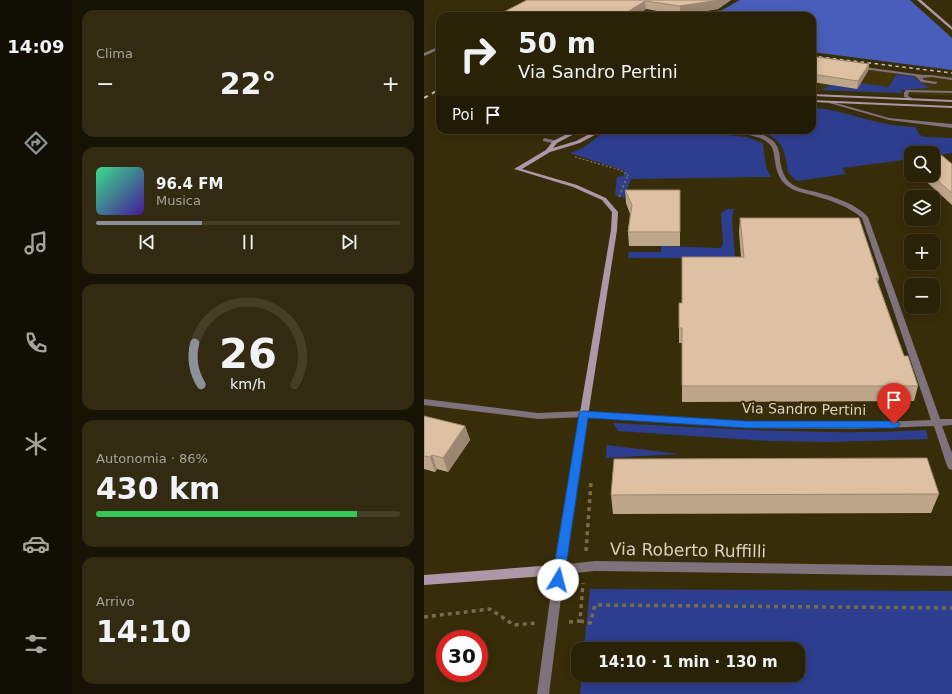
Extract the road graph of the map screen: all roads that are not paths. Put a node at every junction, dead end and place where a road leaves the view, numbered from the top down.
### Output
1 (919, 0) edge
2 (952, 29) edge
3 (436, 49) edge
4 (424, 54) edge
5 (853, 66) edge
6 (921, 76) junction
7 (952, 79) edge
8 (935, 83) dead end
9 (952, 92) edge
10 (816, 95) edge
11 (910, 98) junction
12 (952, 100) edge
13 (816, 101) edge
14 (832, 102) junction
15 (952, 107) edge
16 (952, 126) edge
17 (571, 134) edge
18 (593, 134) edge
19 (749, 134) edge
20 (545, 140) dead end
21 (555, 142) junction
22 (548, 151) junction
23 (424, 402) edge
24 (584, 414) junction
25 (952, 422) edge
26 (936, 423) junction
27 (952, 466) edge
28 (559, 570) junction
29 (952, 571) edge
30 (424, 580) edge
31 (543, 694) edge

1 - 2 street
3 - 4 street
5 - 6 street
6 - 7 street
6 - 8 street
9 - 11 street
10 - 11 street
11 - 12 street
13 - 14 street
14 - 15 street
14 - 16 street
17 - 21 street
18 - 22 street
19 - 26 street
20 - 21 street
21 - 22 street
22 - 24 street
23 - 24 street, Via Sandro Pertini
24 - 26 street, Via Sandro Pertini
24 - 28 street
25 - 26 street, Via Sandro Pertini
26 - 27 street
28 - 29 street, Via Roberto Ruffilli
28 - 30 street, Via Roberto Ruffilli
28 - 31 street

